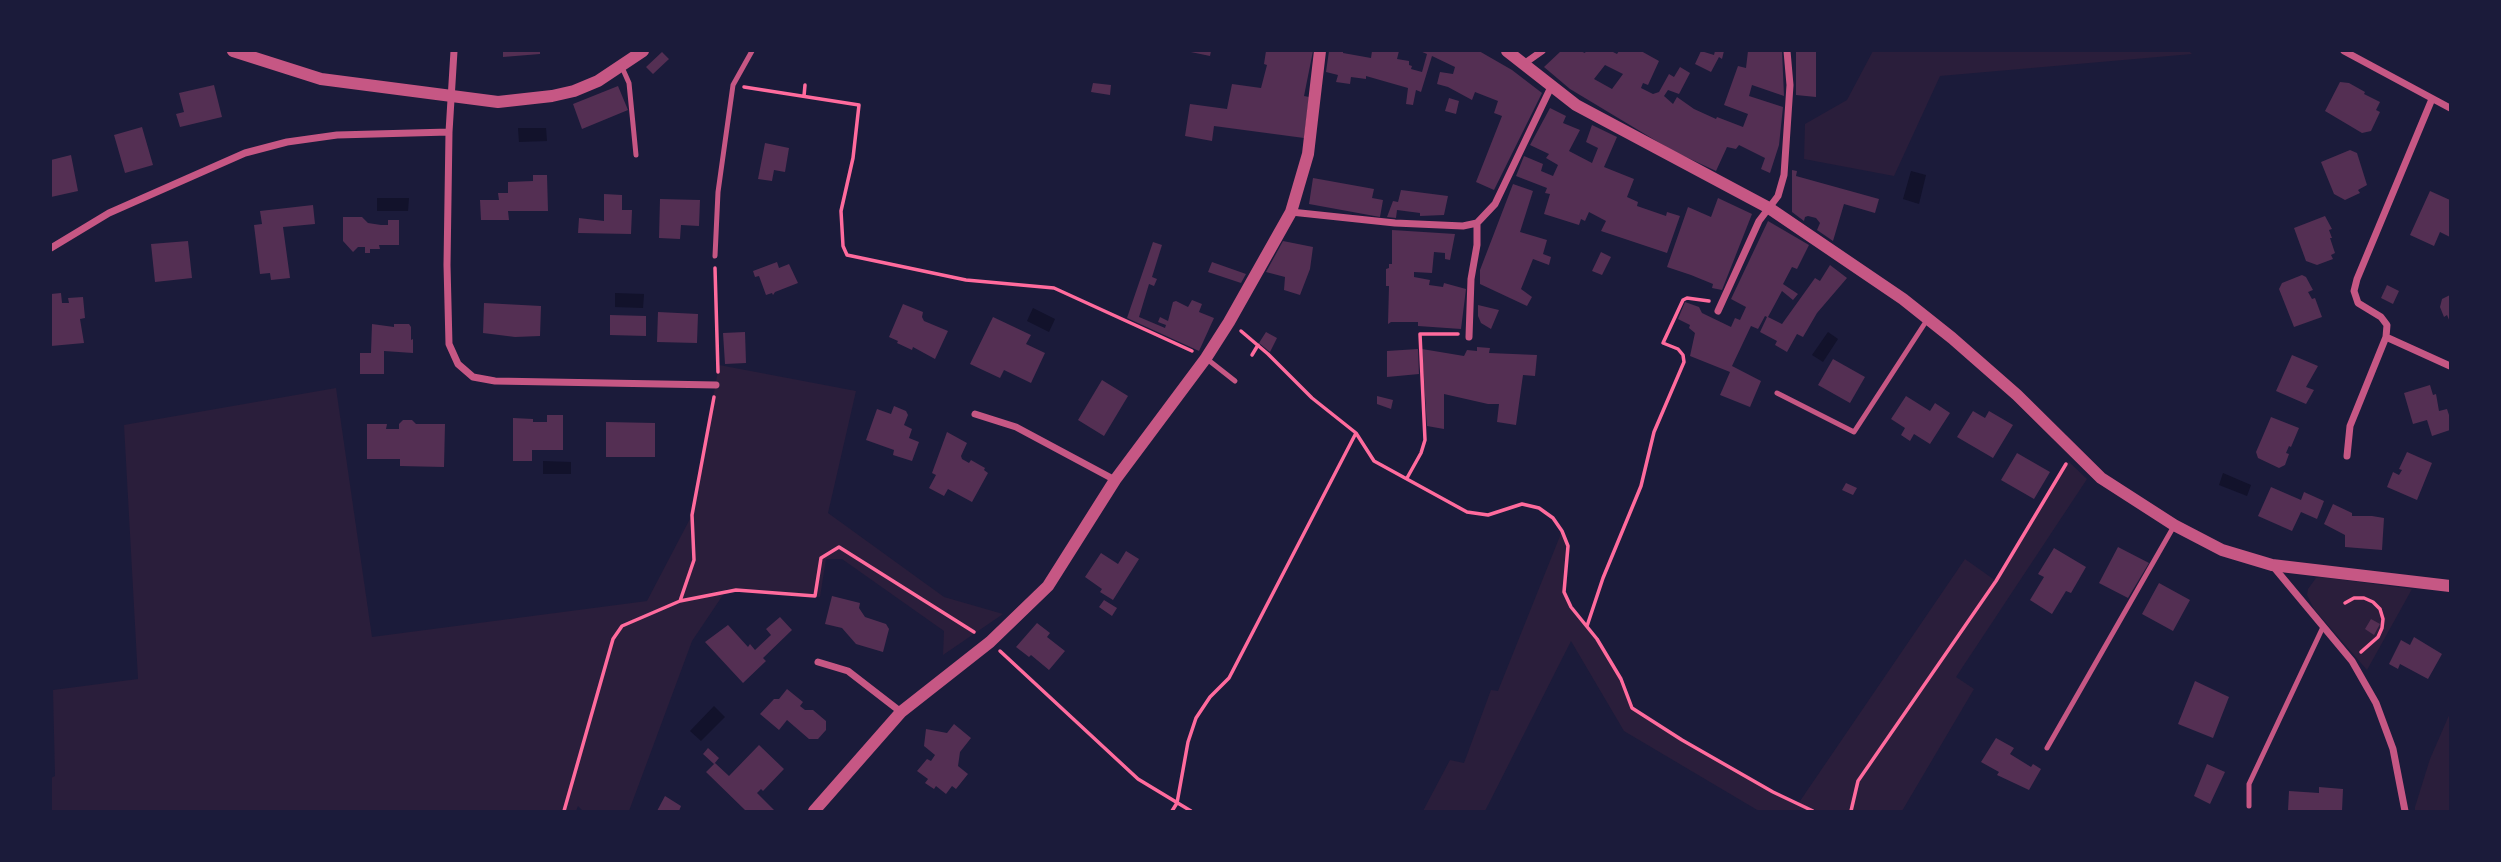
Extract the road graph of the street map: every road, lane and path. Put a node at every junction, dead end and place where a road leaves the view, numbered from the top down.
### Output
1 (233, 51) edge
2 (454, 51) edge
3 (643, 51) edge
4 (752, 51) edge
5 (1320, 51) edge
6 (1507, 51) edge
7 (1542, 51) edge
8 (1787, 51) edge
9 (2344, 51) edge
10 (1525, 63) junction
11 (621, 65) junction
12 (733, 85) junction
13 (805, 85) dead end
14 (1551, 87) junction
15 (451, 96) junction
16 (804, 96) junction
17 (2432, 99) junction
18 (2450, 108) edge
19 (449, 132) junction
20 (636, 155) dead end
21 (1769, 208) junction
22 (1291, 212) junction
23 (1477, 223) junction
24 (51, 248) edge
25 (715, 256) joint
26 (1720, 308) joint
27 (1928, 319) junction
28 (1229, 322) junction
29 (1469, 335) joint
30 (2386, 337) junction
31 (1258, 345) junction
32 (1252, 355) dead end
33 (1206, 358) junction
34 (2450, 366) edge
35 (1235, 381) dead end
36 (716, 385) junction
37 (1777, 393) dead end
38 (975, 414) dead end
39 (1356, 433) junction
40 (2074, 452) junction
41 (2347, 456) dead end
42 (1407, 478) junction
43 (1115, 480) junction
44 (2174, 525) junction
45 (2272, 565) junction
46 (2450, 586) edge
47 (680, 601) junction
48 (2345, 603) dead end
49 (1587, 626) junction
50 (2323, 627) junction
51 (990, 642) junction
52 (2352, 661) junction
53 (818, 662) dead end
54 (901, 712) junction
55 (2047, 748) dead end
56 (1177, 803) junction
57 (2249, 806) dead end
58 (564, 811) edge
59 (814, 811) edge
60 (1172, 811) edge
61 (1191, 811) edge
62 (1813, 811) edge
63 (1851, 811) edge
64 (2405, 811) edge

1 - 15 street
2 - 15 street
3 - 11 street
4 - 12 lane
5 - 22 street
6 - 10 street
7 - 10 street
8 - 21 street
9 - 17 street
10 - 14 street
11 - 15 street
11 - 20 lane
12 - 16 path
12 - 25 lane
13 - 16 path
14 - 21 street
14 - 23 street
15 - 19 street
16 - 33 path
17 - 18 street
17 - 30 street
19 - 24 street
19 - 36 street
21 - 26 street
21 - 27 street
22 - 23 street
22 - 28 street
23 - 29 street
25 - 36 path
26 - 49 path
27 - 37 lane
27 - 40 street
28 - 31 path
28 - 33 street
29 - 42 path
30 - 34 street
30 - 41 street
31 - 32 path
31 - 39 path
33 - 35 lane
33 - 43 street
36 - 47 path
38 - 43 street
39 - 42 path
39 - 56 path
40 - 44 street
40 - 63 path
42 - 49 path
43 - 51 street
44 - 45 street
44 - 55 lane
45 - 46 street
45 - 50 street
47 - 51 path
47 - 58 path
48 - 52 path
49 - 62 path
50 - 52 street
50 - 57 lane
51 - 54 street
51 - 56 path
52 - 64 street
53 - 54 street
54 - 59 street
56 - 60 path
56 - 61 path

